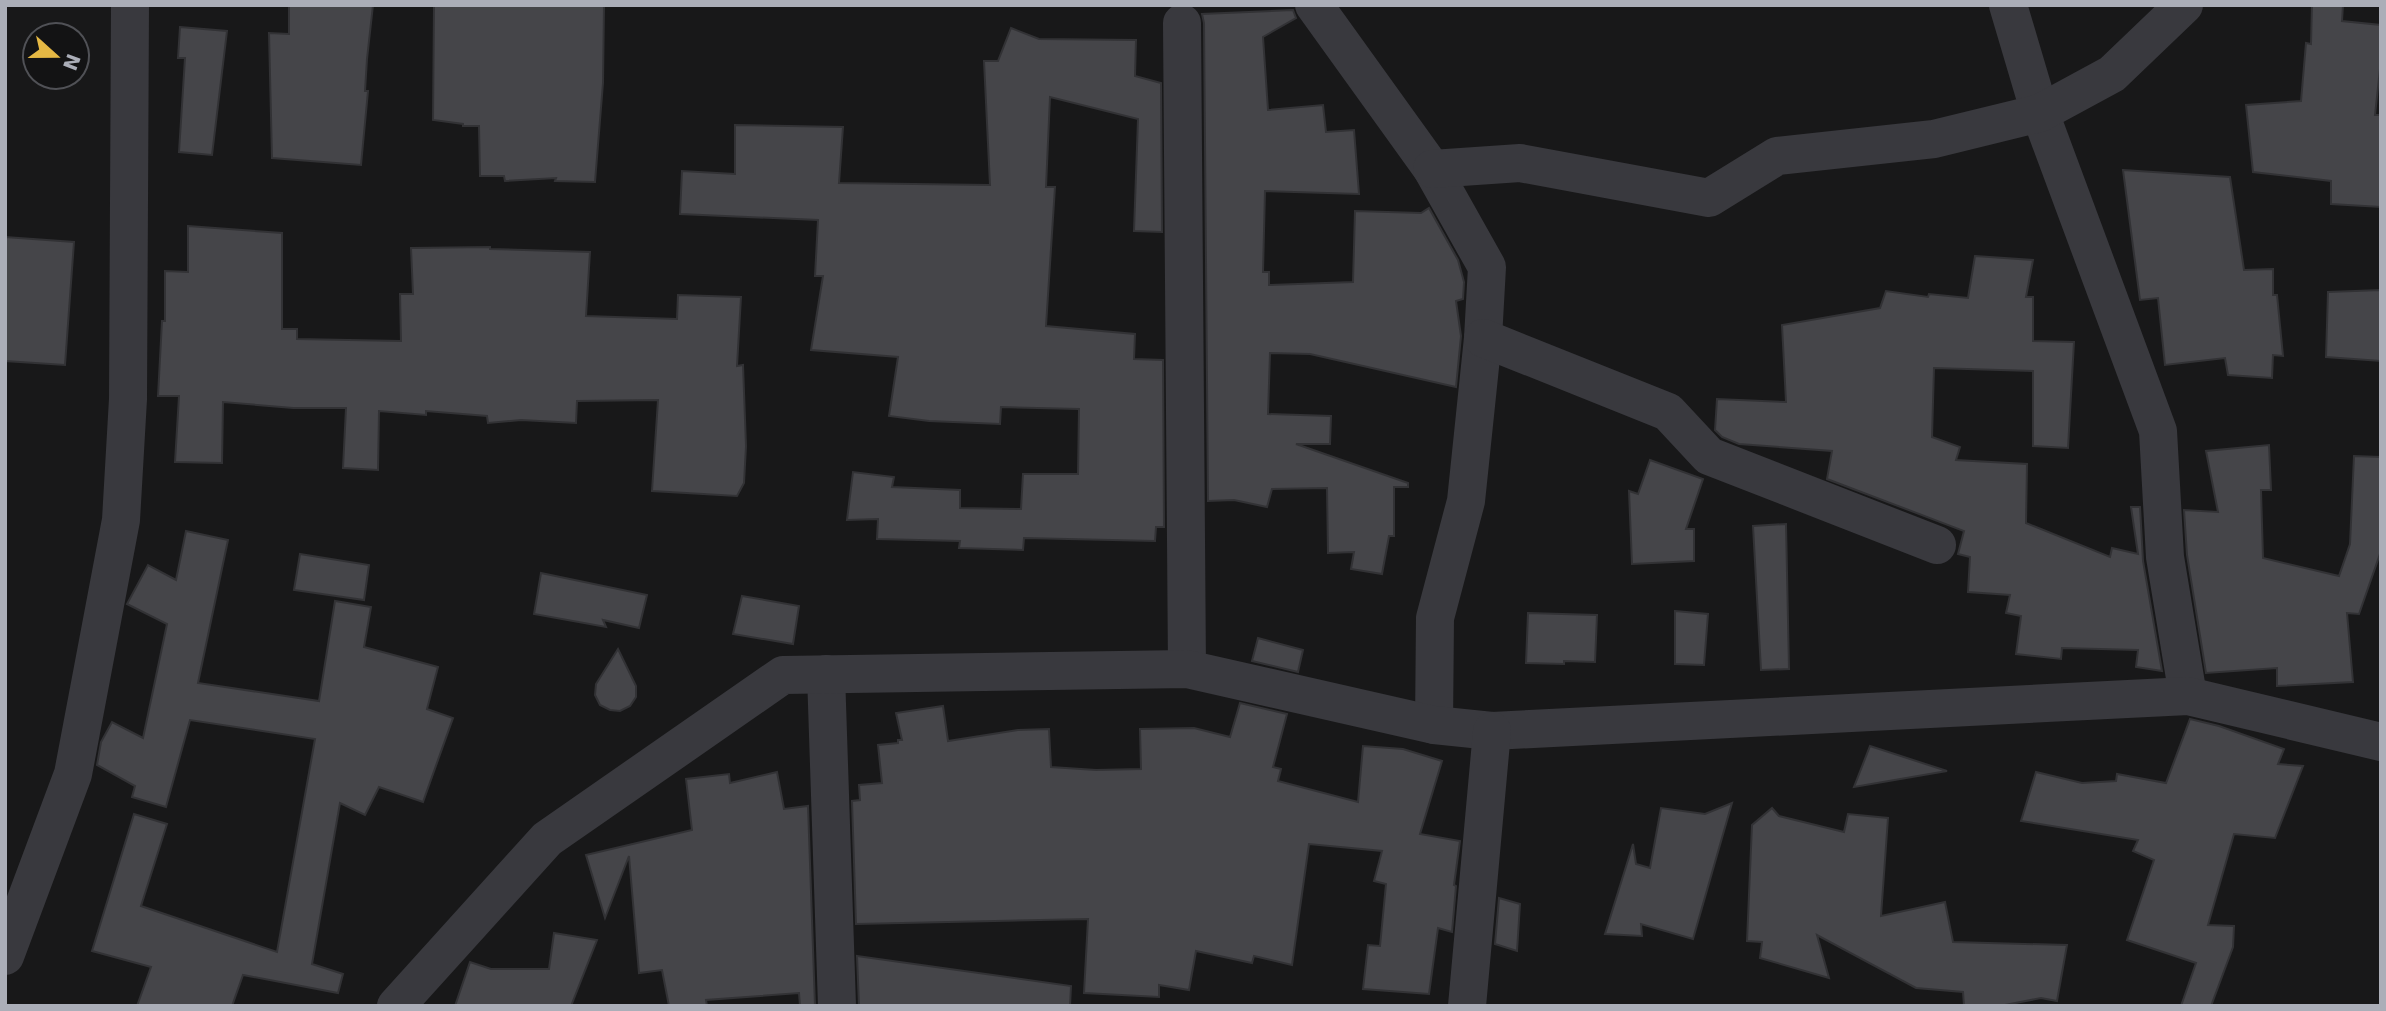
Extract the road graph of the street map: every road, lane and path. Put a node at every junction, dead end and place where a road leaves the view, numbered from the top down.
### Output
1 (130, 5) edge
2 (1314, 5) edge
3 (2008, 5) edge
4 (2184, 5) edge
5 (1181, 23) dead end
6 (2040, 113) junction
7 (1432, 169) junction
8 (1483, 338) junction
9 (1937, 545) dead end
10 (1187, 669) junction
11 (826, 674) junction
12 (2188, 696) junction
13 (1434, 725) junction
14 (1492, 731) junction
15 (2381, 742) edge
16 (5, 956) edge
17 (396, 1006) edge
18 (836, 1006) edge
19 (1467, 1006) edge

1 - 16 street
2 - 7 street
3 - 6 street
4 - 6 street
5 - 10 street
6 - 7 street
6 - 12 street
7 - 8 street
8 - 9 street
8 - 13 street
10 - 11 street
10 - 13 street
11 - 17 street
11 - 18 street
12 - 14 street
12 - 15 street
13 - 14 street
14 - 19 street

